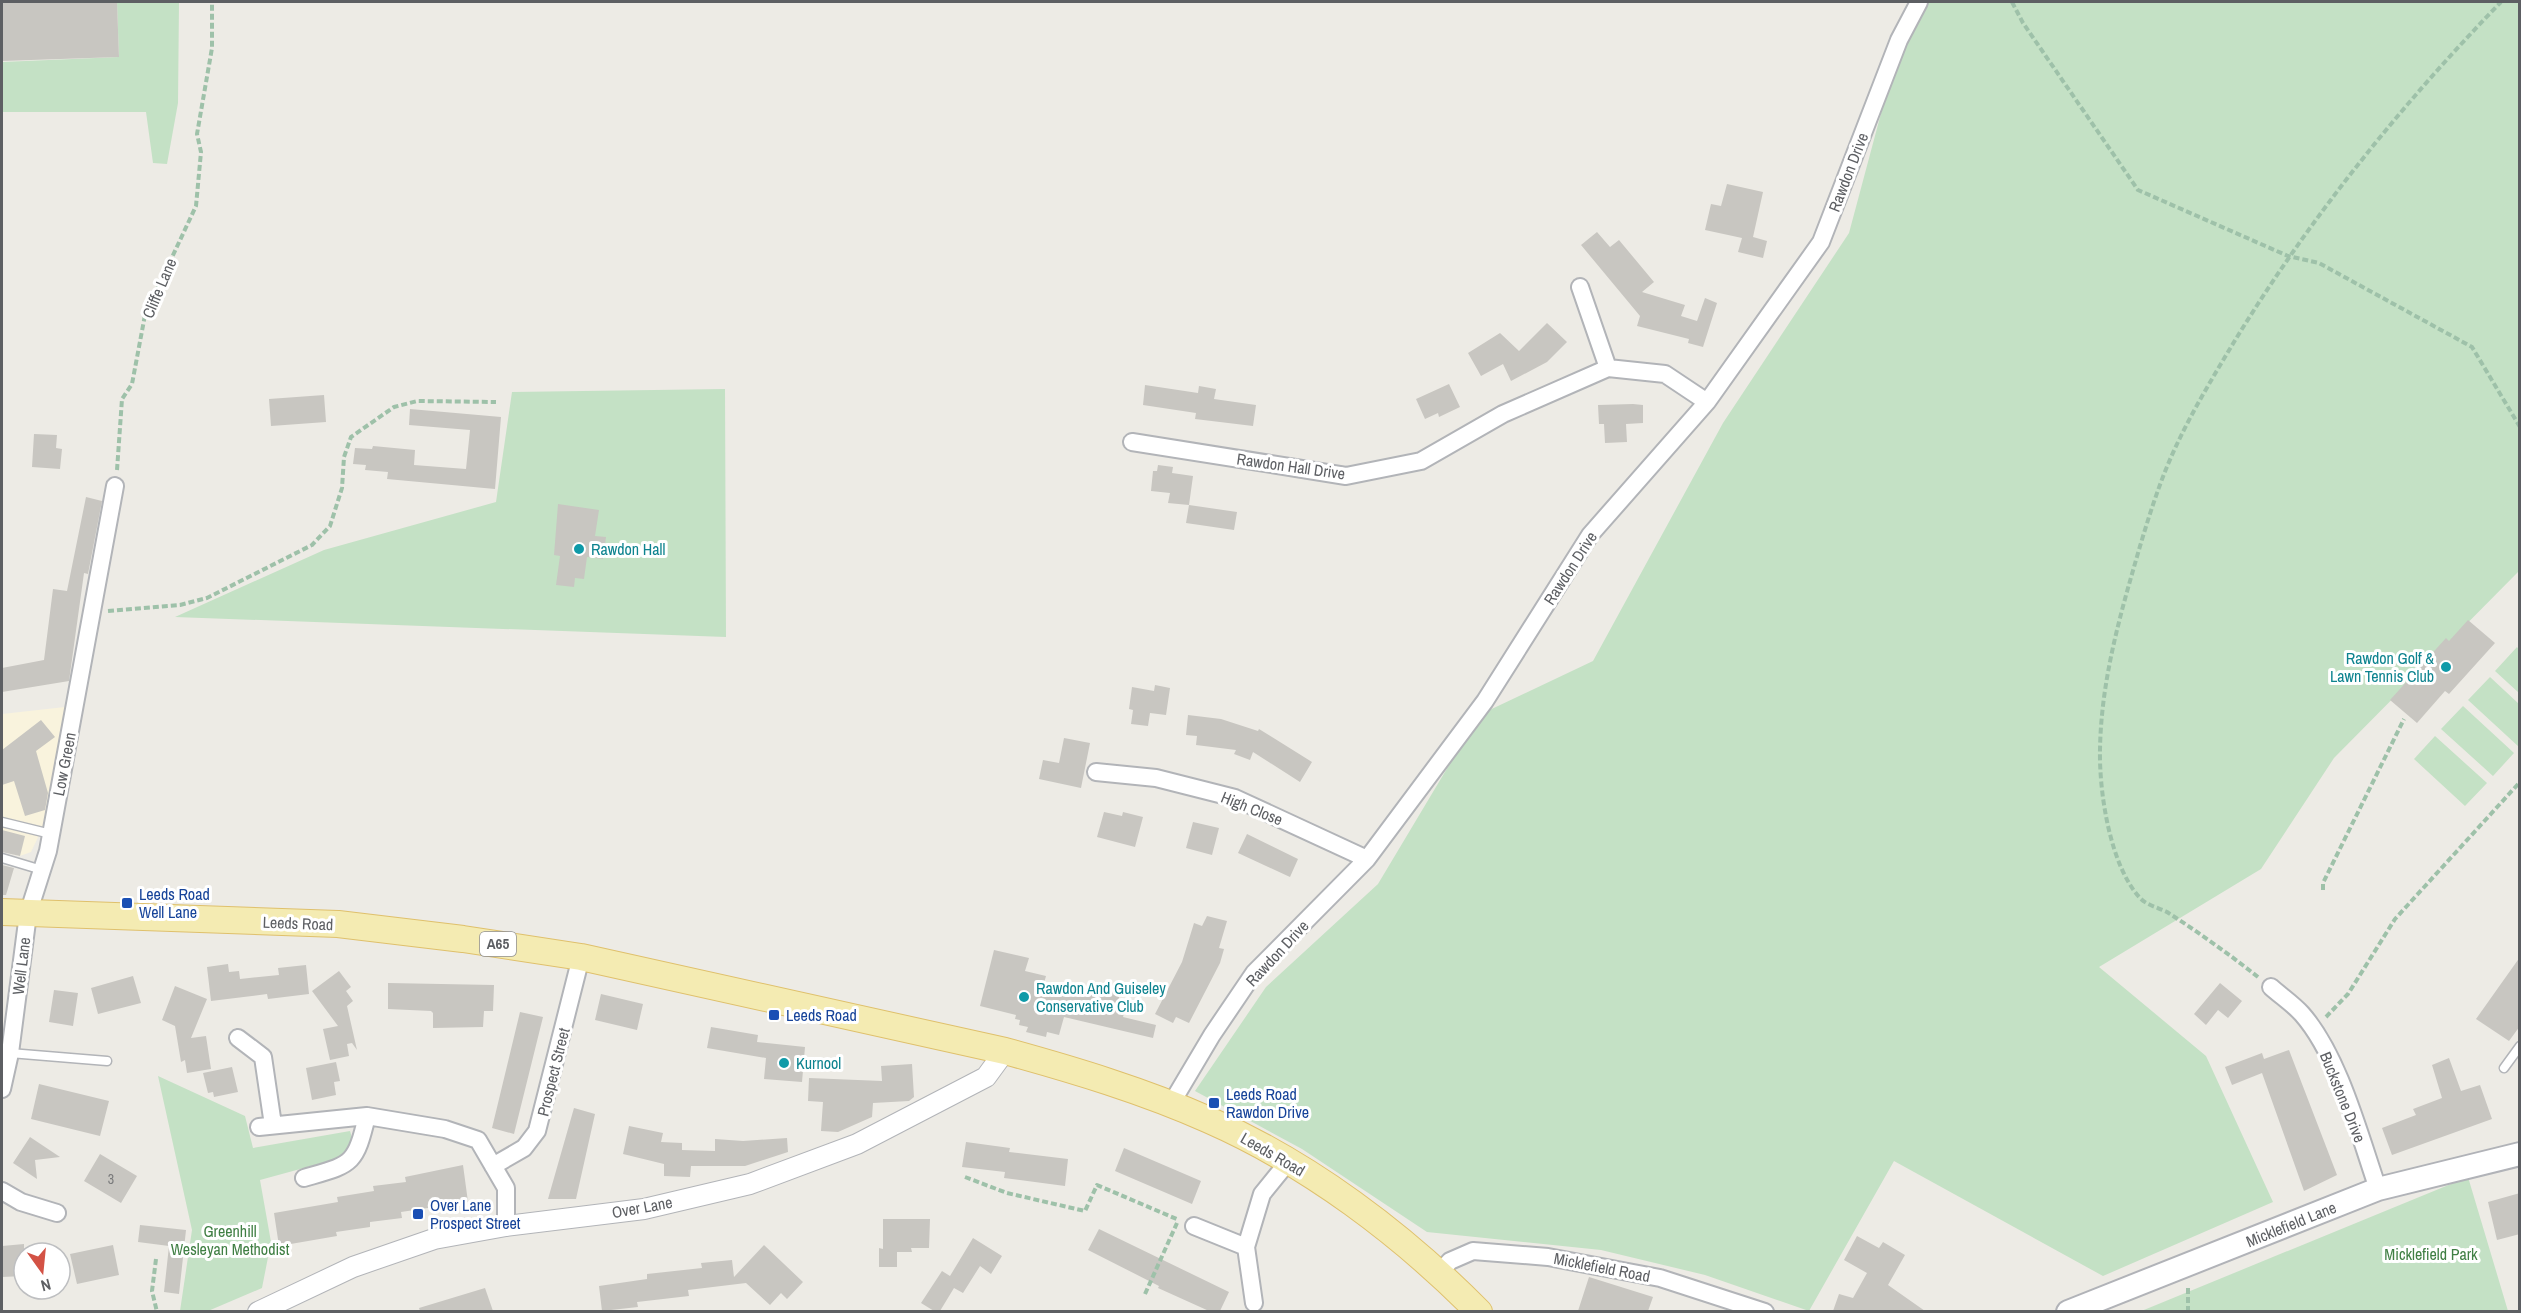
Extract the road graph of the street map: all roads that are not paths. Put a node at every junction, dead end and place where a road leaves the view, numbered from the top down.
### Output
1 (1919, 2) edge
2 (1580, 287) dead end
3 (1608, 368) junction
4 (1707, 402) junction
5 (1132, 442) dead end
6 (115, 486) road end
7 (1096, 772) dead end
8 (2, 822) edge
9 (51, 834) junction
10 (2, 858) edge
11 (1367, 859) junction
12 (42, 870) junction
13 (2, 912) edge
14 (28, 914) junction
15 (581, 957) junction
16 (2271, 987) road end
17 (238, 1038) dead end
18 (2520, 1046) edge
19 (1005, 1051) junction
20 (10, 1053) junction
21 (107, 1062) dead end
22 (2504, 1068) dead end
23 (2, 1089) edge
24 (1171, 1104) junction
25 (367, 1116) junction
26 (2520, 1154) edge
27 (1288, 1162) junction
28 (493, 1166) junction
29 (304, 1178) dead end
30 (2378, 1189) junction
31 (2, 1191) edge
32 (57, 1213) dead end
33 (506, 1226) junction
34 (1194, 1226) road end
35 (1246, 1247) junction
36 (1440, 1272) junction
37 (1251, 1307) edge
38 (258, 1311) edge
39 (1479, 1311) edge
40 (1765, 1311) edge
41 (2068, 1311) edge

1 - 4 street, Rawdon Drive
2 - 3 street
3 - 4 street, Rawdon Hall Drive
3 - 5 street, Rawdon Hall Drive
4 - 11 street, Rawdon Drive
6 - 9 street, Low Green
7 - 11 street, High Close
8 - 9 lane
9 - 12 street, Low Green
10 - 12 lane
11 - 24 street, Rawdon Drive
12 - 14 street, Low Green
13 - 14 main road, Leeds Road / A65
14 - 15 main road, Leeds Road / A65
14 - 20 street, Well Lane
15 - 19 main road, Leeds Road / A65
15 - 28 street, Prospect Street
16 - 30 street, Buckstone Drive
17 - 25 street
18 - 22 lane
19 - 24 main road, Leeds Road / A65
19 - 33 street, Over Lane
20 - 21 lane
20 - 23 street, Well Lane
24 - 27 main road, Leeds Road / A65
25 - 28 street
25 - 29 street
26 - 30 main road, Micklefield Lane
27 - 35 street
27 - 36 main road, Leeds Road / A65
28 - 33 street
30 - 41 main road, Micklefield Lane
31 - 32 street
33 - 38 street, Over Lane
34 - 35 street
35 - 37 street
36 - 39 main road, Leeds Road / A65
36 - 40 street, Micklefield Road

